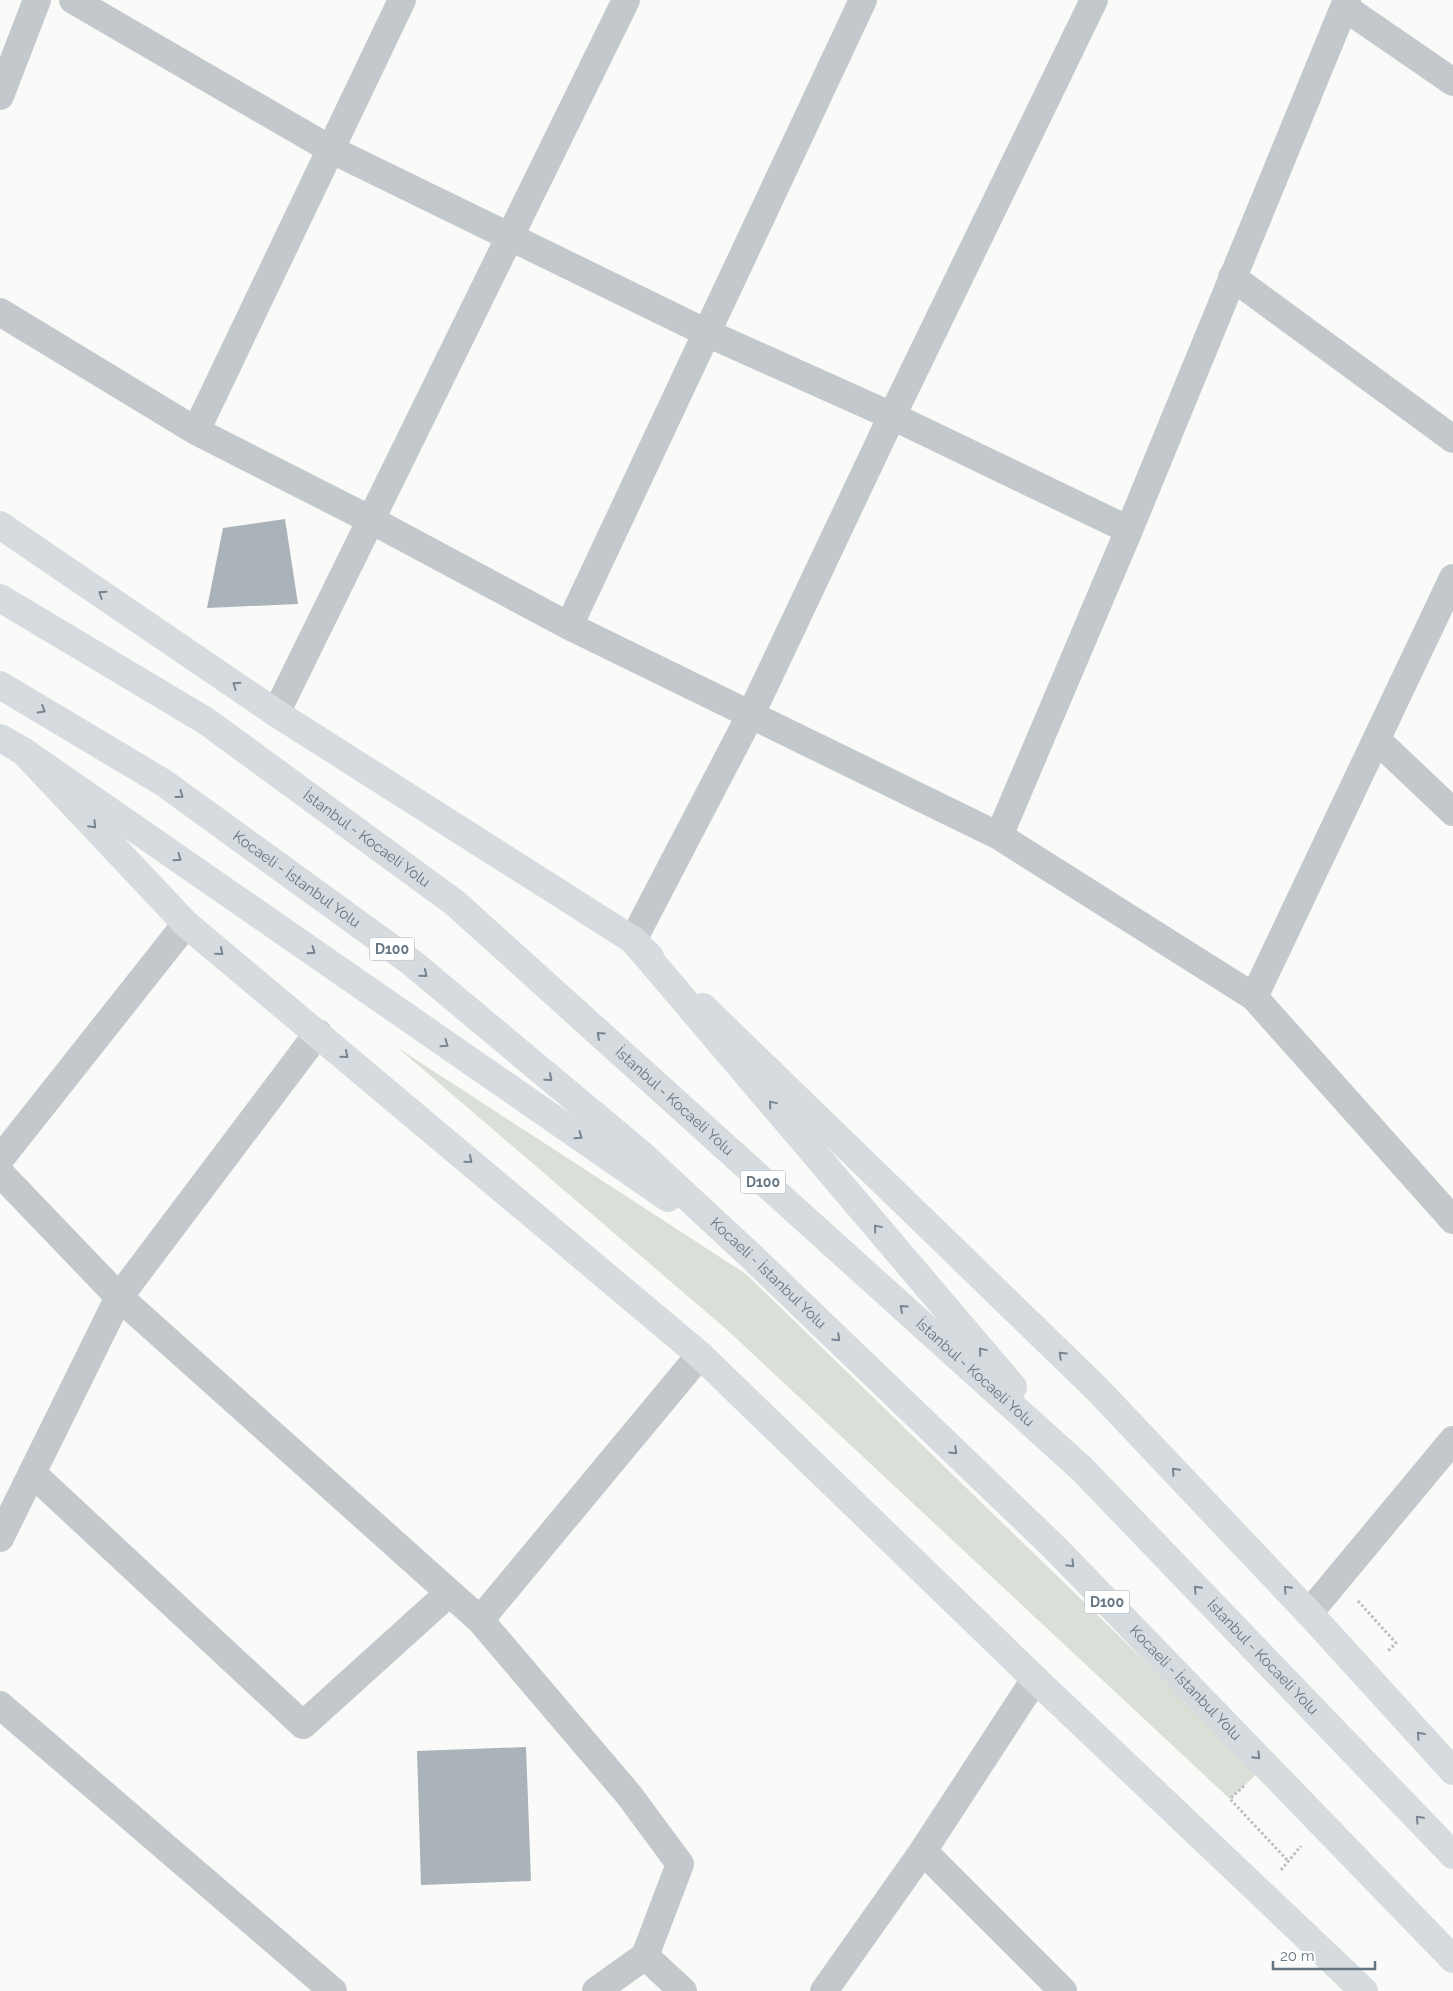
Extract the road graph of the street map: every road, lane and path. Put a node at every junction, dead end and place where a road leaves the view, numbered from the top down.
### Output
1 (37, 0) edge
2 (73, 0) edge
3 (402, 0) edge
4 (626, 0) edge
5 (863, 0) edge
6 (1094, 0) edge
7 (1346, 3) edge
8 (1453, 82) edge
9 (0, 96) edge
10 (330, 149) junction
11 (510, 237) junction
12 (1232, 277) junction
13 (0, 312) edge
14 (707, 333) junction
15 (892, 416) junction
16 (196, 430) junction
17 (1453, 439) edge
18 (371, 520) junction
19 (0, 526) edge
20 (1129, 530) junction
21 (1453, 578) edge
22 (0, 598) edge
23 (569, 626) junction
24 (0, 685) edge
25 (276, 713) junction
26 (751, 714) junction
27 (0, 738) edge
28 (1377, 740) junction
29 (23, 751) junction
30 (1453, 812) edge
31 (999, 836) junction
32 (186, 924) junction
33 (633, 940) junction
34 (1254, 997) junction
35 (318, 1033) junction
36 (0, 1159) edge
37 (0, 1173) edge
38 (1453, 1220) edge
39 (751, 1256) junction
40 (119, 1297) junction
41 (700, 1355) junction
42 (1453, 1440) edge
43 (1082, 1469) junction
44 (32, 1473) junction
45 (0, 1538) edge
46 (449, 1593) junction
47 (1358, 1600) dead end
48 (1309, 1613) junction
49 (480, 1620) junction
50 (1396, 1643) dead end
51 (1035, 1679) junction
52 (0, 1705) edge
53 (1453, 1771) edge
54 (1230, 1799) dead end
55 (922, 1851) junction
56 (1453, 1854) edge
57 (1289, 1862) dead end
58 (645, 1956) junction
59 (1453, 1959) edge
60 (333, 1991) edge
61 (596, 1991) edge
62 (683, 1991) edge
63 (824, 1991) edge
64 (1063, 1991) edge
65 (1364, 1991) edge

1 - 9 street
2 - 10 street
3 - 10 street
4 - 11 street
5 - 14 street
6 - 15 street
7 - 8 street
7 - 12 street
10 - 11 street
10 - 16 street
11 - 14 street
11 - 18 street
12 - 17 street
12 - 20 street
13 - 16 street
14 - 15 street
14 - 23 street
15 - 20 street
15 - 26 street
16 - 18 street
18 - 23 street
18 - 25 street
25 -> 19 main road
20 - 31 street
21 - 28 street
43 -> 22 main road, İstanbul - Kocaeli Yolu / D100
23 - 26 street
24 -> 39 main road, Kocaeli - İstanbul Yolu / D100
25 - 33 main road
26 - 31 street
26 - 33 street
27 - 29 main road
28 - 30 street
28 - 34 street
29 -> 32 main road
29 -> 39 main road
31 - 34 street
32 -> 35 main road
32 - 36 street
43 -> 33 main road
48 -> 33 main road
34 - 38 street
35 - 40 street
35 -> 41 main road
37 - 40 street
39 -> 59 main road, Kocaeli - İstanbul Yolu / D100
40 - 44 street
40 - 46 street
41 - 49 street
41 - 51 main road
42 - 48 street
56 -> 43 main road, İstanbul - Kocaeli Yolu / D100
44 - 45 street
44 - 46 street
46 - 49 street
47 - 50 path
53 -> 48 main road
49 - 58 street
51 - 55 street
51 - 65 main road
52 - 60 street
54 - 57 path
55 - 63 street
55 - 64 street
58 - 61 street
58 - 62 street

